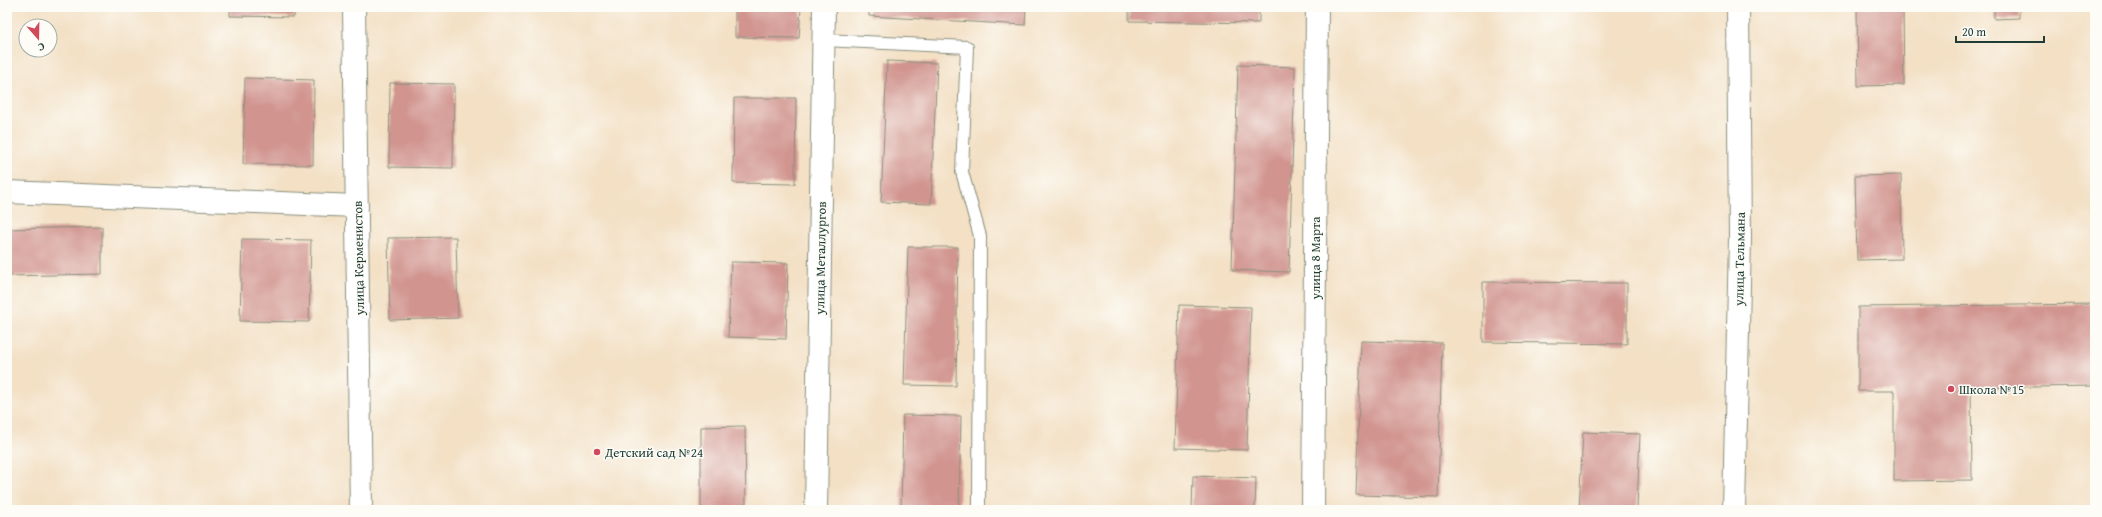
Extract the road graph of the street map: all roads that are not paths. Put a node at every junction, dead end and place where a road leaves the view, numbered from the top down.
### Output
1 (354, 7) edge
2 (824, 7) edge
3 (1317, 7) edge
4 (1738, 7) edge
5 (824, 40) junction
6 (7, 192) edge
7 (357, 206) junction
8 (361, 510) edge
9 (816, 510) edge
10 (979, 510) edge
11 (1313, 510) edge
12 (1734, 510) edge

1 - 7 street, улица Керменистов
2 - 5 street, улица Металлургов
3 - 11 street, улица 8 Марта
4 - 12 street, улица Тельмана
5 - 9 street, улица Металлургов
5 - 10 lane
6 - 7 street
7 - 8 street, улица Керменистов

